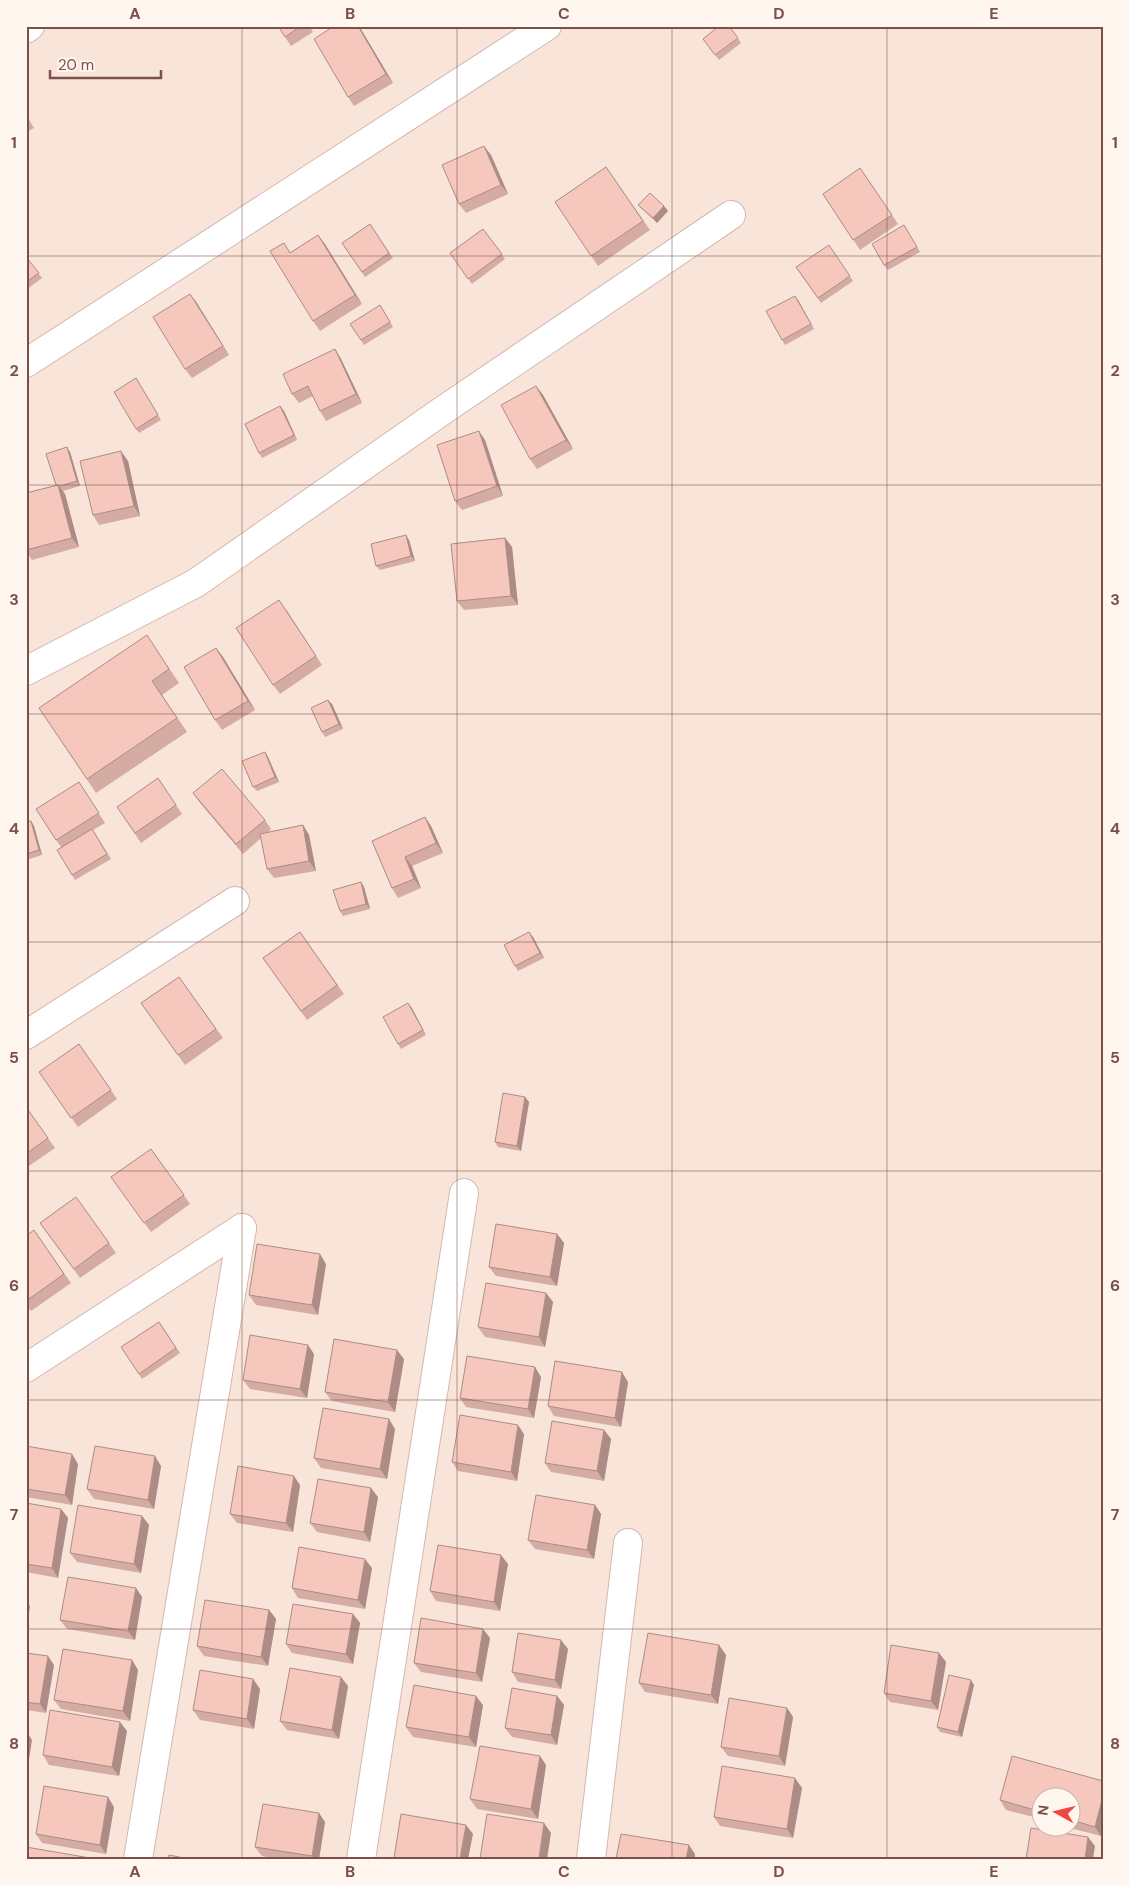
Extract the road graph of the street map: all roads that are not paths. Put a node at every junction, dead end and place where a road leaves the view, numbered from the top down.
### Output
1 (30, 26) edge
2 (547, 26) edge
3 (26, 29) edge
4 (731, 215) dead end
5 (26, 363) edge
6 (26, 671) edge
7 (235, 901) dead end
8 (26, 1035) edge
9 (464, 1193) dead end
10 (26, 1368) edge
11 (628, 1543) dead end
12 (138, 1859) edge
13 (361, 1859) edge
14 (591, 1859) edge

1 - 3 street
2 - 5 street
4 - 6 street
7 - 8 street
9 - 13 street
10 - 12 street
11 - 14 street

